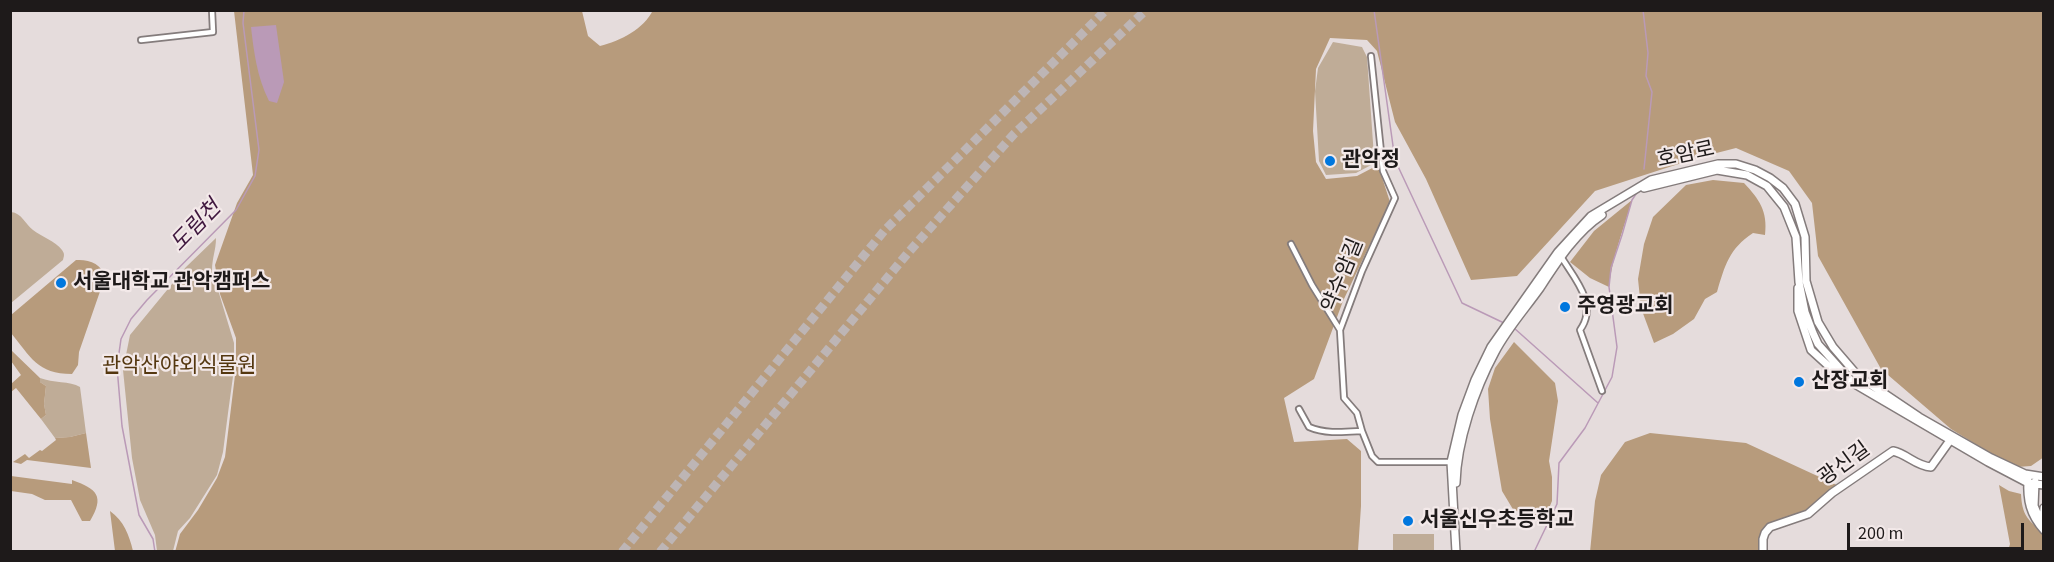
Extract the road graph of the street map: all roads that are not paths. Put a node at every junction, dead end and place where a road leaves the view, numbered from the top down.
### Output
1 (212, 10) edge
2 (141, 40) dead end
3 (1371, 56) dead end
4 (1291, 244) dead end
5 (1560, 254) junction
6 (1799, 282) junction
7 (1340, 330) junction
8 (1826, 338) junction
9 (1818, 344) junction
10 (1811, 350) junction
11 (1853, 383) junction
12 (1602, 391) dead end
13 (1299, 409) dead end
14 (1362, 431) junction
15 (1952, 439) junction
16 (1454, 462) junction
17 (2043, 477) edge
18 (2031, 479) junction
19 (2043, 485) edge
20 (2043, 508) edge
21 (2043, 526) edge
22 (1458, 552) edge
23 (1763, 552) edge

1 - 2 street
3 - 7 street, 약수암길
4 - 7 street
5 - 6 main road
5 - 8 main road, 호암로
5 - 12 street
5 - 16 main road
5 - 16 main road, 호암로
6 - 9 main road
6 - 10 main road
7 - 14 street, 약수암길
8 - 9 main road
8 - 15 main road, 호암로
9 - 10 main road
9 - 11 main road
10 - 11 main road
11 - 15 main road
13 - 14 street
14 - 16 street, 약수암길
15 - 18 main road, 호암로
15 - 23 main road, 광신길
16 - 22 main road, 호암로
17 - 18 main road, 호암로
18 - 19 main road
18 - 21 main road
20 - 21 main road

